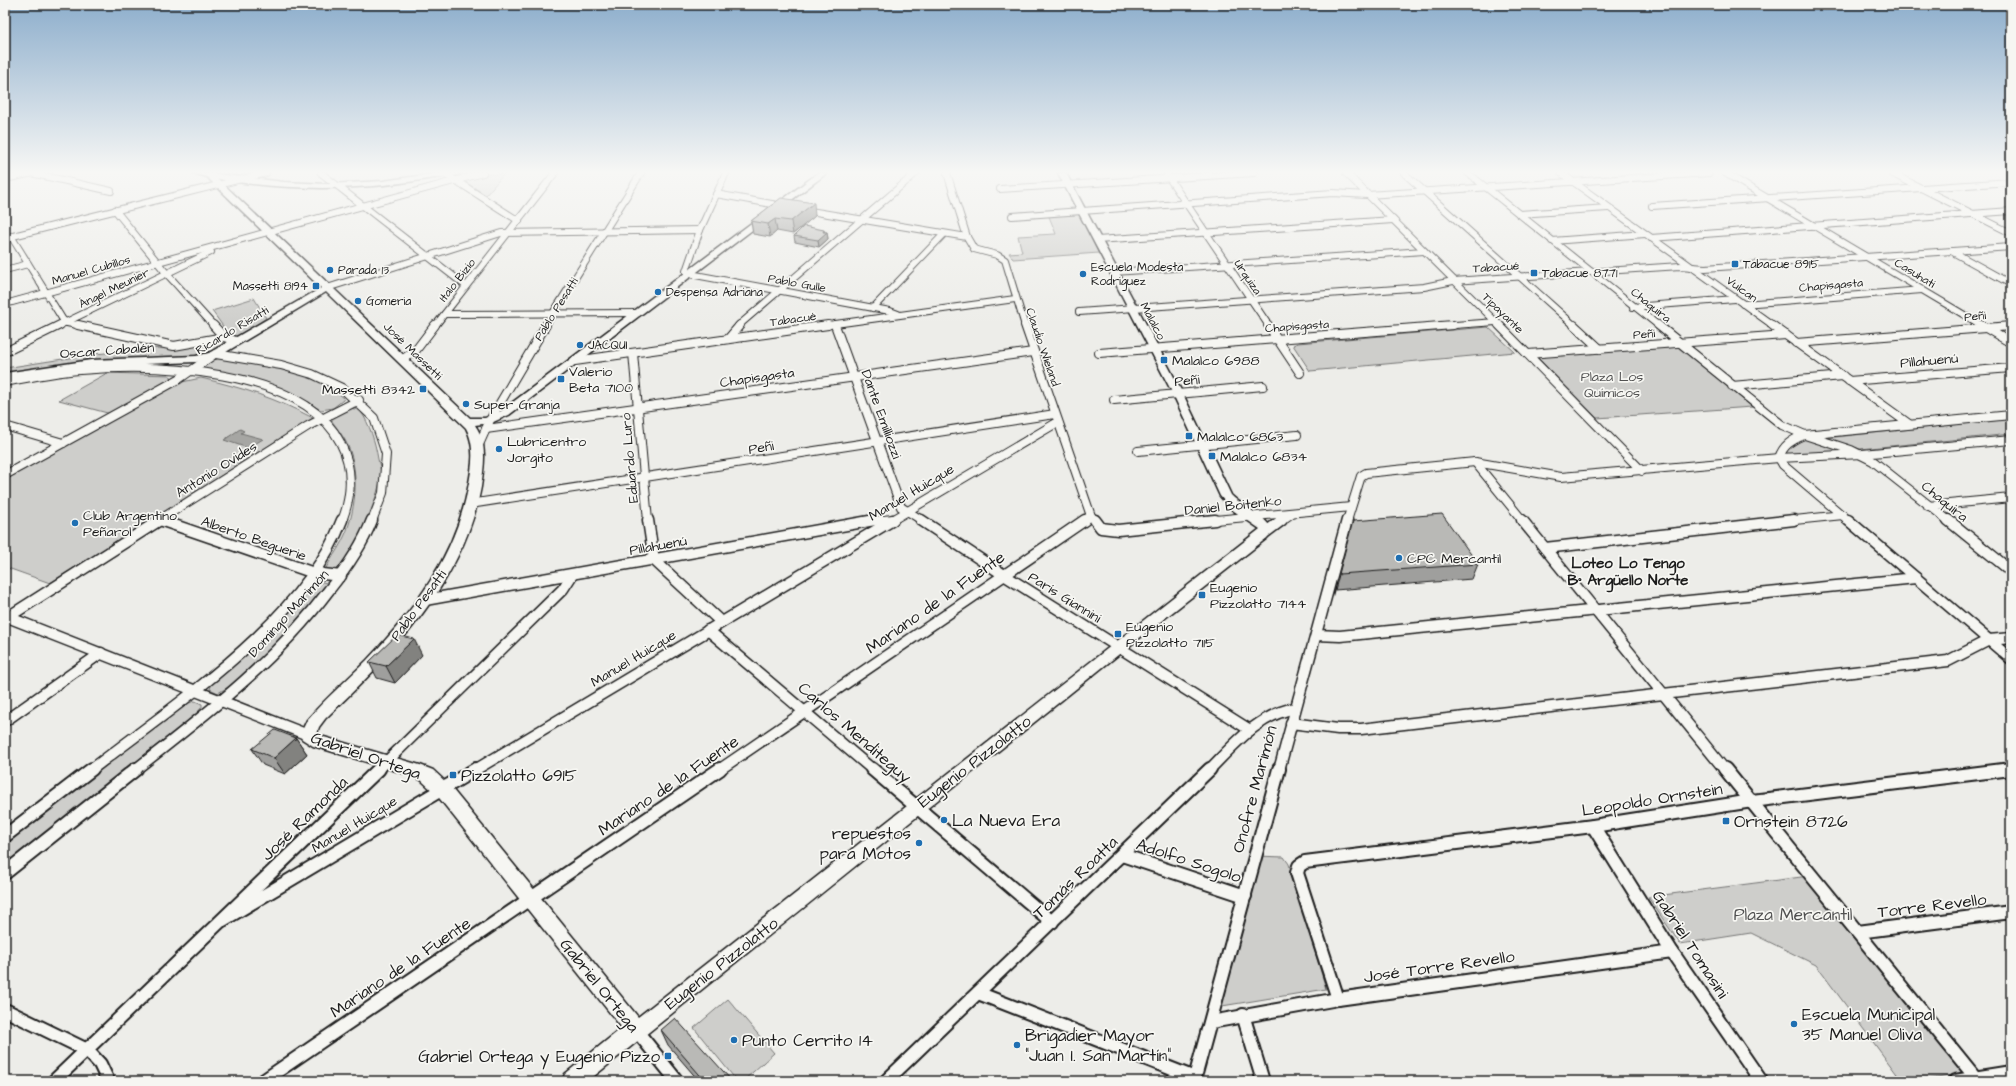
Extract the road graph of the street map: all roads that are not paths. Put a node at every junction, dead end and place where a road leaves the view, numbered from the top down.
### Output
1 (61, 224) edge
2 (126, 224) edge
3 (260, 224) edge
4 (299, 224) edge
5 (387, 224) edge
6 (517, 224) edge
7 (611, 224) edge
8 (703, 224) edge
9 (760, 224) edge
10 (857, 224) edge
11 (883, 224) edge
12 (963, 224) edge
13 (1089, 224) edge
14 (1200, 224) edge
15 (1340, 224) edge
16 (1397, 224) edge
17 (1462, 224) edge
18 (1531, 224) edge
19 (1630, 224) edge
20 (1810, 224) edge
21 (1845, 224) edge
22 (1993, 224) edge
23 (1814, 226) junction
24 (700, 230) junction
25 (606, 231) junction
26 (268, 232) junction
27 (509, 232) junction
28 (1206, 233) junction
29 (2011, 233) edge
30 (944, 234) junction
31 (1648, 236) junction
32 (8, 237) edge
33 (967, 237) junction
34 (1097, 240) junction
35 (1552, 241) junction
36 (232, 242) junction
37 (2011, 247) edge
38 (1424, 250) junction
39 (1952, 251) junction
40 (428, 256) junction
41 (1867, 257) junction
42 (158, 262) junction
43 (28, 264) junction
44 (1227, 264) junction
45 (1692, 267) junction
46 (5, 270) edge
47 (1114, 272) junction
48 (1590, 272) junction
49 (167, 274) junction
50 (690, 274) junction
51 (1520, 276) junction
52 (1453, 281) junction
53 (2011, 284) edge
54 (466, 286) junction
55 (327, 288) junction
56 (780, 290) junction
57 (1922, 290) junction
58 (46, 294) junction
59 (1015, 298) junction
60 (1250, 299) junction
61 (1735, 299) junction
62 (5, 304) edge
63 (1743, 304) junction
64 (1633, 306) junction
65 (874, 308) junction
66 (1131, 308) junction
67 (1078, 312) dead end
68 (553, 313) junction
69 (638, 313) junction
70 (445, 314) junction
71 (899, 315) junction
72 (1496, 322) junction
73 (67, 323) junction
74 (835, 324) junction
75 (2011, 326) edge
76 (1985, 328) junction
77 (1786, 335) junction
78 (224, 337) junction
79 (728, 339) junction
80 (1278, 340) junction
81 (236, 342) junction
82 (1796, 343) junction
83 (2011, 343) edge
84 (1679, 344) junction
85 (1153, 349) junction
86 (1600, 349) junction
87 (5, 352) edge
88 (1032, 352) junction
89 (1099, 352) dead end
90 (633, 353) junction
91 (1528, 354) junction
92 (214, 355) junction
93 (403, 359) junction
94 (575, 361) junction
95 (2011, 368) edge
96 (188, 373) junction
97 (1300, 373) dead end
98 (5, 376) edge
99 (855, 377) junction
100 (1846, 378) junction
101 (5, 382) edge
102 (1263, 386) dead end
103 (1732, 386) junction
104 (1178, 394) junction
105 (359, 400) junction
106 (1114, 400) dead end
107 (637, 407) junction
108 (2011, 415) edge
109 (323, 417) junction
110 (1056, 418) junction
111 (490, 420) junction
112 (467, 422) junction
113 (1909, 424) junction
114 (5, 426) edge
115 (486, 429) junction
116 (1297, 435) dead end
117 (1804, 435) junction
118 (2011, 440) edge
119 (878, 441) junction
120 (62, 443) junction
121 (1203, 444) junction
122 (477, 449) junction
123 (1138, 451) dead end
124 (1862, 454) junction
125 (1779, 458) junction
126 (1475, 462) junction
127 (1642, 471) junction
128 (5, 475) edge
129 (643, 478) junction
130 (2011, 498) edge
131 (470, 504) junction
132 (1928, 506) junction
133 (1350, 507) junction
134 (906, 512) junction
135 (1293, 513) junction
136 (1842, 515) junction
137 (1091, 516) junction
138 (1250, 517) junction
139 (896, 518) junction
140 (160, 520) junction
141 (1118, 530) joint
142 (1262, 535) junction
143 (1545, 548) junction
144 (654, 560) junction
145 (2011, 562) edge
146 (2001, 563) junction
147 (2011, 571) edge
148 (314, 573) junction
149 (1004, 575) junction
150 (341, 576) junction
151 (572, 576) junction
152 (1916, 578) junction
153 (425, 600) junction
154 (1597, 612) junction
155 (7, 616) edge
156 (721, 622) junction
157 (708, 630) junction
158 (1316, 635) junction
159 (2011, 638) edge
160 (1989, 640) junction
161 (1118, 647) junction
162 (101, 653) junction
163 (2011, 659) edge
164 (195, 690) junction
165 (1664, 694) junction
166 (222, 701) junction
167 (1295, 708) junction
168 (806, 712) junction
169 (5, 721) edge
170 (1291, 723) junction
171 (1250, 730) junction
172 (308, 735) junction
173 (386, 762) junction
174 (2011, 769) edge
175 (442, 789) junction
176 (1752, 801) junction
177 (915, 808) junction
178 (1593, 826) junction
179 (5, 836) edge
180 (1122, 855) junction
181 (5, 873) edge
182 (1245, 896) junction
183 (530, 898) junction
184 (2011, 912) edge
185 (223, 920) junction
186 (1052, 922) junction
187 (1858, 932) junction
188 (1672, 952) junction
189 (978, 993) junction
190 (1338, 999) junction
191 (5, 1010) edge
192 (1243, 1015) junction
193 (1211, 1022) junction
194 (636, 1030) junction
195 (87, 1050) junction
196 (2011, 1072) edge
197 (1976, 1077) junction
198 (1194, 1080) edge
199 (54, 1081) edge
200 (108, 1081) edge
201 (263, 1081) edge
202 (572, 1081) edge
203 (677, 1081) edge
204 (886, 1081) edge
205 (1263, 1081) edge
206 (1761, 1081) edge
207 (1954, 1081) edge

1 - 32 street
2 - 42 street
3 - 26 main road, José Massetti
4 - 26 street, Manuel Cubillos
5 - 40 street
6 - 27 street, Italo Bizio
7 - 25 street, Pablo Pesatti
8 - 24 street
9 - 50 main road
10 - 56 street
11 - 30 street
12 - 33 street, Claudio Wieland
13 - 34 main road, Malalco
14 - 28 street, Urquiza
15 - 28 street
16 - 38 street, Tipayante
17 - 51 street
18 - 35 street, Chaquira
19 - 31 street, Vulcan
20 - 23 street, Casuhati
21 - 23 street
22 - 29 street
23 - 31 street
23 - 41 street, Casuhati
24 - 25 street, Ricardo Risatti
24 - 50 street
25 - 27 street, Ricardo Risatti
25 - 68 street, Pablo Pesatti
26 - 36 street, Manuel Cubillos
26 - 55 main road, José Massetti
27 - 40 street, Ricardo Risatti
27 - 54 street, Italo Bizio
28 - 34 street
28 - 44 street, Urquiza
30 - 33 street
30 - 65 street
31 - 35 street
31 - 45 street, Vulcan
32 - 43 street
33 - 59 street, Claudio Wieland
34 - 47 main road, Malalco
35 - 48 street, Chaquira
36 - 42 street, Manuel Cubillos
36 - 49 street, Ángel Meunier
37 - 39 street, Tabacué
38 - 44 street
38 - 52 street, Tipayante
39 - 41 street, Tabacué
39 - 53 street
40 - 54 street
40 - 55 street, Ricardo Risatti
41 - 45 street, Tabacué
41 - 57 street, Casuhati
42 - 49 street
42 - 58 street, Manuel Cubillos
43 - 46 street
43 - 58 street
44 - 47 street
44 - 60 street, Urquiza
45 - 48 street, Tabacué
45 - 61 street, Vulcan
47 - 66 main road, Malalco
48 - 51 street, Tabacué
48 - 64 street, Chaquira
49 - 73 street, Ángel Meunier
49 - 78 street
50 - 56 street, Pablo Gulle
50 - 69 main road
51 - 52 street, Tabacué
51 - 86 street
52 - 60 street, Tabacué
52 - 72 street, Tipayante
54 - 70 street, Italo Bizio
55 - 81 main road, Ricardo Risatti
55 - 93 main road, José Massetti
56 - 65 street, Pablo Gulle
56 - 79 street
57 - 63 street, Chapisgasta
57 - 76 street, Casuhati
58 - 62 street, Manuel Cubillos
58 - 73 street
59 - 71 street, Tabacué
59 - 88 street, Claudio Wieland
60 - 66 street, Tabacué
60 - 80 street, Urquiza
61 - 63 street, Vulcan
61 - 64 street
63 - 77 street, Vulcan
64 - 84 street, Chaquira
65 - 71 street, Pablo Gulle
66 - 67 street, Tabacué
66 - 85 main road, Malalco
68 - 69 street
68 - 70 street
68 - 111 street, Pablo Pesatti
69 - 94 main road
70 - 93 street, Italo Bizio
71 - 74 street, Tabacué
72 - 80 street, Chapisgasta
72 - 91 street, Tipayante
73 - 78 street
73 - 87 street, Ángel Meunier
74 - 79 street, Tabacué
74 - 99 street, Dante Emilliozzi
75 - 76 street, Peñi
76 - 82 street, Peñi
76 - 83 street, Casuhati
77 - 82 street, Vulcan
77 - 84 street, Peñi
78 - 81 street
79 - 90 street, Tabacué
80 - 85 street, Chapisgasta
80 - 97 street, Urquiza
81 - 92 main road, Ricardo Risatti
82 - 100 street, Vulcan
84 - 86 street, Peñi
84 - 103 street, Chaquira
85 - 89 street, Chapisgasta
85 - 104 main road, Malalco
86 - 91 street, Peñi
88 - 99 street, Chapisgasta
88 - 110 street, Claudio Wieland
90 - 94 street, Tabacué
90 - 107 street, Eduardo Luro
91 - 127 street, Tipayante
92 - 96 street, Ricardo Risatti
92 - 98 main road, Oscar Cabalén
92 - 105 street, Domingo Marimón
93 - 112 main road, José Massetti
94 - 111 main road
95 - 100 street, Pillahuenú
96 - 101 street
96 - 109 street
96 - 120 street, Ricardo Risatti
99 - 107 street, Chapisgasta
99 - 119 street, Dante Emilliozzi
100 - 103 street, Pillahuenú
100 - 113 street, Vulcan
102 - 104 street, Peñi
103 - 117 street, Chaquira
104 - 106 street, Peñi
104 - 121 main road, Malalco
105 - 109 street, Antonio Ovides
105 - 150 street, Domingo Marimón
107 - 115 street, Chapisgasta
107 - 129 street, Eduardo Luro
108 - 113 street
109 - 140 street, Antonio Ovides
109 - 148 street
110 - 119 street, Peñi
110 - 134 street, Manuel Huicque
110 - 137 street, Claudio Wieland
111 - 112 main road
111 - 115 street, Pablo Pesatti
112 - 122 main road, Pablo Pesatti
113 - 117 street
114 - 120 street
115 - 122 street, Pablo Pesatti
116 - 121 street
117 - 124 street, Chaquira
117 - 125 street
118 - 124 street, Onofre Marimón
119 - 129 street, Peñi
119 - 134 street, Dante Emilliozzi
120 - 128 street, Ricardo Risatti
121 - 123 street
121 - 138 main road, Malalco
122 - 131 main road, Pablo Pesatti
124 - 125 street, Onofre Marimón
124 - 132 street, Chaquira
125 - 127 street, Onofre Marimón
125 - 136 street
126 - 127 street, Onofre Marimón
126 - 133 street, Onofre Marimón
126 - 143 street
129 - 131 street, Peñi
129 - 144 street, Eduardo Luro
130 - 132 street
131 - 153 main road, Pablo Pesatti
132 - 146 street, Chaquira
133 - 135 street, Daniel Boitenko
133 - 158 street, Onofre Marimón
134 - 139 street, Manuel Huicque
134 - 149 street, París Giannini
135 - 138 street, Daniel Boitenko
135 - 142 street
136 - 143 street
136 - 152 street
137 - 141 street, Claudio Wieland
137 - 149 street, Mariano de la Fuente
138 - 141 street, Daniel Boitenko
138 - 142 main road
139 - 144 street, Pillahuenú
139 - 156 street, Manuel Huicque
140 - 148 street, Alberto Beguerie
140 - 155 street, Antonio Ovides
142 - 161 main road, Eugenio Pizzolatto
143 - 154 street
144 - 151 street, Pillahuenú
144 - 156 street
145 - 146 street
146 - 147 street, Chaquira
148 - 150 street, Alberto Beguerie
148 - 164 street
149 - 161 street, París Giannini
149 - 168 street, Mariano de la Fuente
150 - 166 street, Domingo Marimón
151 - 153 street, Pillahuenú
151 - 173 street, José Ramonda
152 - 154 street
152 - 160 street
153 - 172 main road, Pablo Pesatti
154 - 158 street
154 - 165 street
155 - 162 street, Gabriel Ortega
156 - 157 street, Manuel Huicque
157 - 168 street, Carlos Menditeguy
157 - 175 street, Manuel Huicque
158 - 167 street, Onofre Marimón
159 - 160 street
160 - 163 street
160 - 165 street
161 - 171 street, París Giannini
161 - 177 main road, Eugenio Pizzolatto
162 - 164 street, Gabriel Ortega
162 - 169 street
164 - 166 street, Gabriel Ortega
164 - 179 street
165 - 170 street
165 - 176 street
166 - 172 street, Gabriel Ortega
166 - 181 street, Domingo Marimón
167 - 170 street, Onofre Marimón
167 - 171 street, Tomás Roatta
168 - 177 street, Carlos Menditeguy
168 - 183 street, Mariano de la Fuente
170 - 182 street, Onofre Marimón
171 - 180 street, Tomás Roatta
172 - 173 main road, Gabriel Ortega
173 - 175 main road, Gabriel Ortega
173 - 185 street, José Ramonda
174 - 176 street, Leopoldo Ornstein
175 - 183 main road, Gabriel Ortega
175 - 185 street, Manuel Huicque
176 - 178 street, Leopoldo Ornstein
176 - 187 street
177 - 186 street, Carlos Menditeguy
177 - 194 main road, Eugenio Pizzolatto
178 - 188 street, Gabriel Tomasini
178 - 190 street, Leopoldo Ornstein
180 - 182 street, Adolfo Sogolo
180 - 186 street, Tomás Roatta
182 - 193 street, Onofre Marimón
183 - 194 main road, Gabriel Ortega
183 - 201 street, Mariano de la Fuente
184 - 187 street, Torre Revello
185 - 195 street, José Ramonda
186 - 189 street, Tomás Roatta
187 - 197 street
188 - 190 street, José Torre Revello
188 - 206 street, Gabriel Tomasini
189 - 198 street
189 - 204 street, Tomás Roatta
190 - 192 street, José Torre Revello
191 - 195 street
192 - 193 street, José Torre Revello
192 - 205 street
193 - 198 street, Onofre Marimón
194 - 202 main road, Eugenio Pizzolatto
194 - 203 street, Gabriel Ortega
195 - 199 street, José Ramonda
195 - 200 street
196 - 197 street
197 - 207 street

